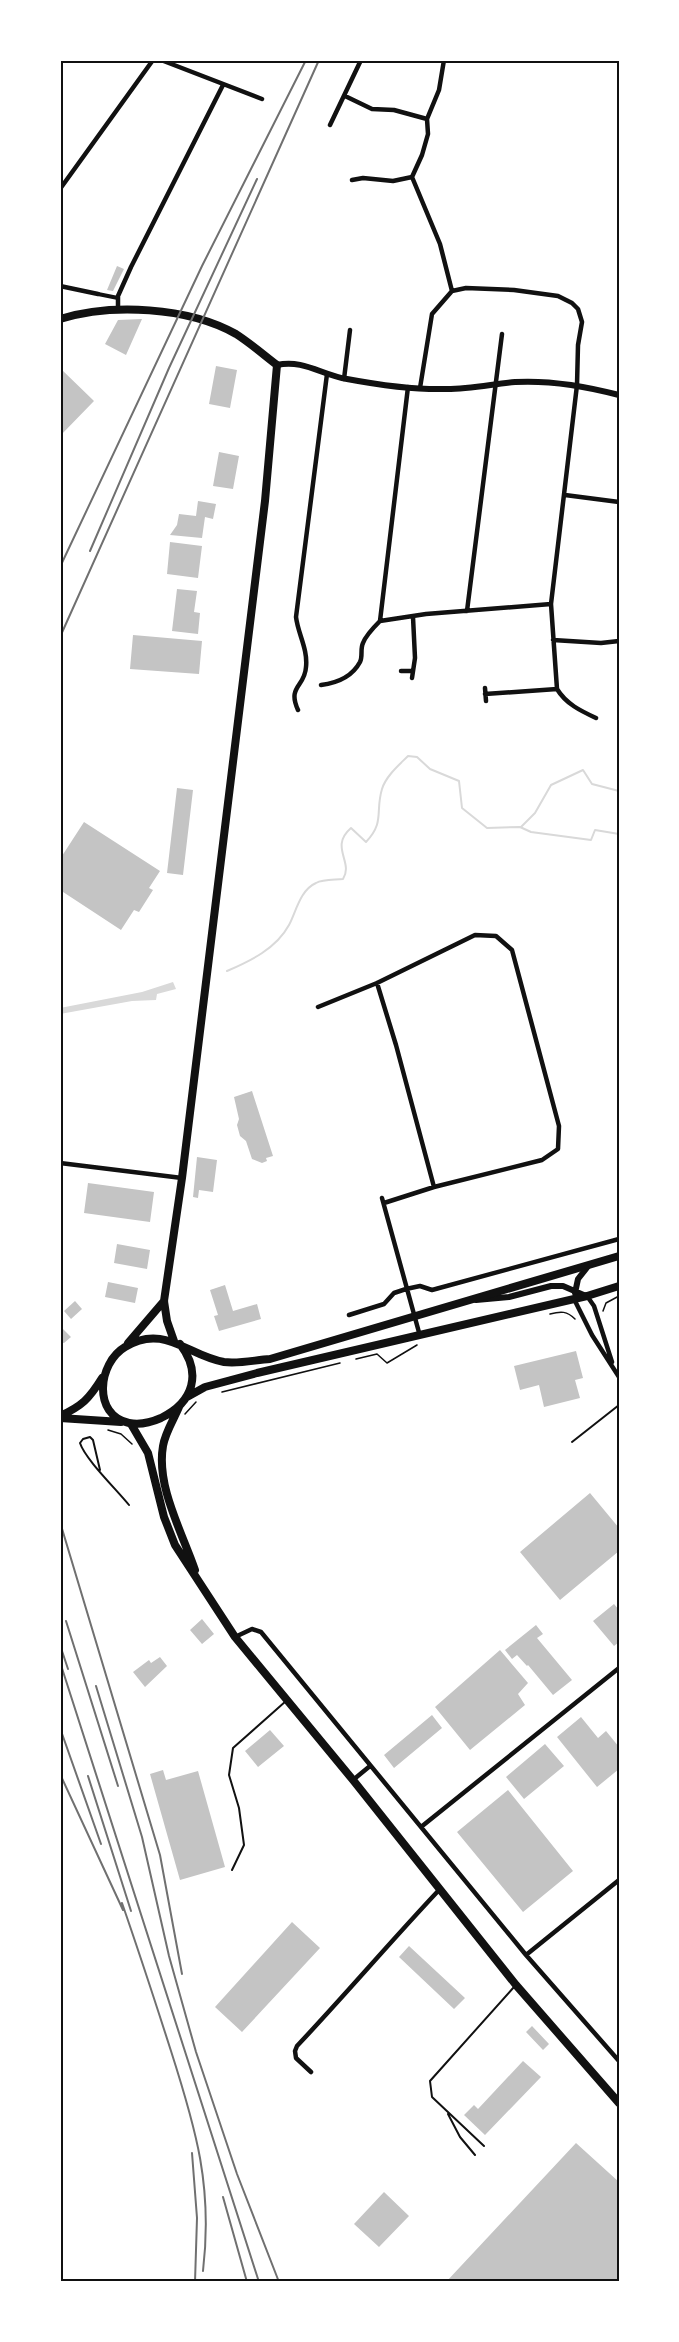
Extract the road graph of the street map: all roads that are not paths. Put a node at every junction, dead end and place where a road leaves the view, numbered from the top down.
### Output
1 (153, 60) edge
2 (161, 60) edge
3 (361, 60) edge
4 (444, 60) edge
5 (223, 85) junction
6 (345, 96) junction
7 (262, 99) dead end
8 (427, 119) junction
9 (330, 125) dead end
10 (412, 177) junction
11 (352, 180) dead end
12 (60, 189) edge
13 (60, 286) edge
14 (452, 291) junction
15 (98, 294) joint
16 (118, 298) junction
17 (118, 309) junction
18 (60, 319) edge
19 (350, 330) dead end
20 (502, 334) dead end
21 (277, 365) junction
22 (327, 374) junction
23 (344, 379) junction
24 (494, 384) junction
25 (577, 385) junction
26 (408, 387) junction
27 (420, 388) junction
28 (619, 395) edge
29 (565, 495) junction
30 (619, 502) edge
31 (551, 604) junction
32 (467, 611) junction
33 (413, 617) junction
34 (380, 621) junction
35 (553, 640) junction
36 (619, 641) edge
37 (411, 670) junction
38 (401, 671) dead end
39 (412, 678) dead end
40 (321, 685) dead end
41 (557, 689) junction
42 (486, 701) dead end
43 (298, 710) dead end
44 (596, 718) dead end
45 (377, 983) junction
46 (318, 1006) dead end
47 (60, 1163) edge
48 (182, 1178) junction
49 (434, 1187) junction
50 (619, 1239) edge
51 (619, 1256) edge
52 (589, 1264) junction
53 (619, 1286) edge
54 (406, 1289) junction
55 (574, 1295) junction
56 (587, 1296) junction
57 (164, 1301) junction
58 (461, 1302) junction
59 (349, 1315) dead end
60 (414, 1317) junction
61 (420, 1339) junction
62 (177, 1342) junction
63 (125, 1347) junction
64 (615, 1371) junction
65 (103, 1377) junction
66 (619, 1377) edge
67 (187, 1396) junction
68 (619, 1405) edge
69 (179, 1406) junction
70 (60, 1417) edge
71 (129, 1423) junction
72 (572, 1442) dead end
73 (100, 1470) junction
74 (129, 1505) dead end
75 (199, 1581) junction
76 (235, 1637) junction
77 (619, 1668) edge
78 (286, 1701) junction
79 (370, 1766) junction
80 (353, 1780) junction
81 (421, 1827) junction
82 (232, 1870) dead end
83 (619, 1880) edge
84 (440, 1890) junction
85 (526, 1955) junction
86 (516, 1985) junction
87 (619, 2061) edge
88 (310, 2072) dead end
89 (619, 2103) edge
90 (447, 2111) junction
91 (484, 2146) dead end
92 (475, 2155) dead end

1 - 12 street
2 - 5 street
3 - 6 street
4 - 8 street
5 - 7 street
5 - 16 street
6 - 8 street
6 - 9 street
8 - 10 street
10 - 11 street
10 - 14 street
13 - 15 street
14 - 25 street
14 - 27 street
15 - 16 street
16 - 17 street
17 - 18 main road
17 - 21 main road
19 - 23 street
20 - 24 street
21 - 22 street
21 - 48 main road
22 - 23 street
22 - 43 street
23 - 26 street
24 - 25 street
24 - 27 street
24 - 32 street
25 - 28 street
25 - 29 street
26 - 27 street
26 - 34 street
29 - 30 street
29 - 31 street
31 - 32 street
31 - 35 street
32 - 33 street
33 - 34 street
33 - 37 street
34 - 40 street
35 - 36 street
35 - 41 street
37 - 38 street
37 - 39 street
41 - 42 street
41 - 44 street
45 - 46 street
45 - 49 street
45 - 49 street
47 - 48 street
48 - 57 main road
49 - 54 street
50 - 54 street
51 - 52 main road
52 - 55 street
52 - 58 main road
53 - 56 main road
54 - 59 street
54 - 60 street
55 - 56 main road
55 - 58 street
55 - 61 main road
55 - 64 street
56 - 64 street
57 - 62 main road
57 - 63 main road
58 - 60 main road
60 - 61 street
60 - 62 main road
61 - 67 main road
62 - 63 main road
62 - 67 main road
63 - 65 main road
64 - 66 street
65 - 70 main road
65 - 71 main road
67 - 69 main road
68 - 72 lane
69 - 71 main road
69 - 75 main road
70 - 71 main road
71 - 75 main road
73 - 73 lane
73 - 74 lane
75 - 76 main road
76 - 78 main road
76 - 79 street
77 - 81 street
78 - 80 main road
78 - 82 lane
79 - 80 street
79 - 81 street
80 - 84 main road
81 - 85 street
83 - 85 street
84 - 86 main road
84 - 88 street
85 - 87 street
86 - 89 main road
86 - 90 lane
90 - 91 lane
90 - 92 lane

